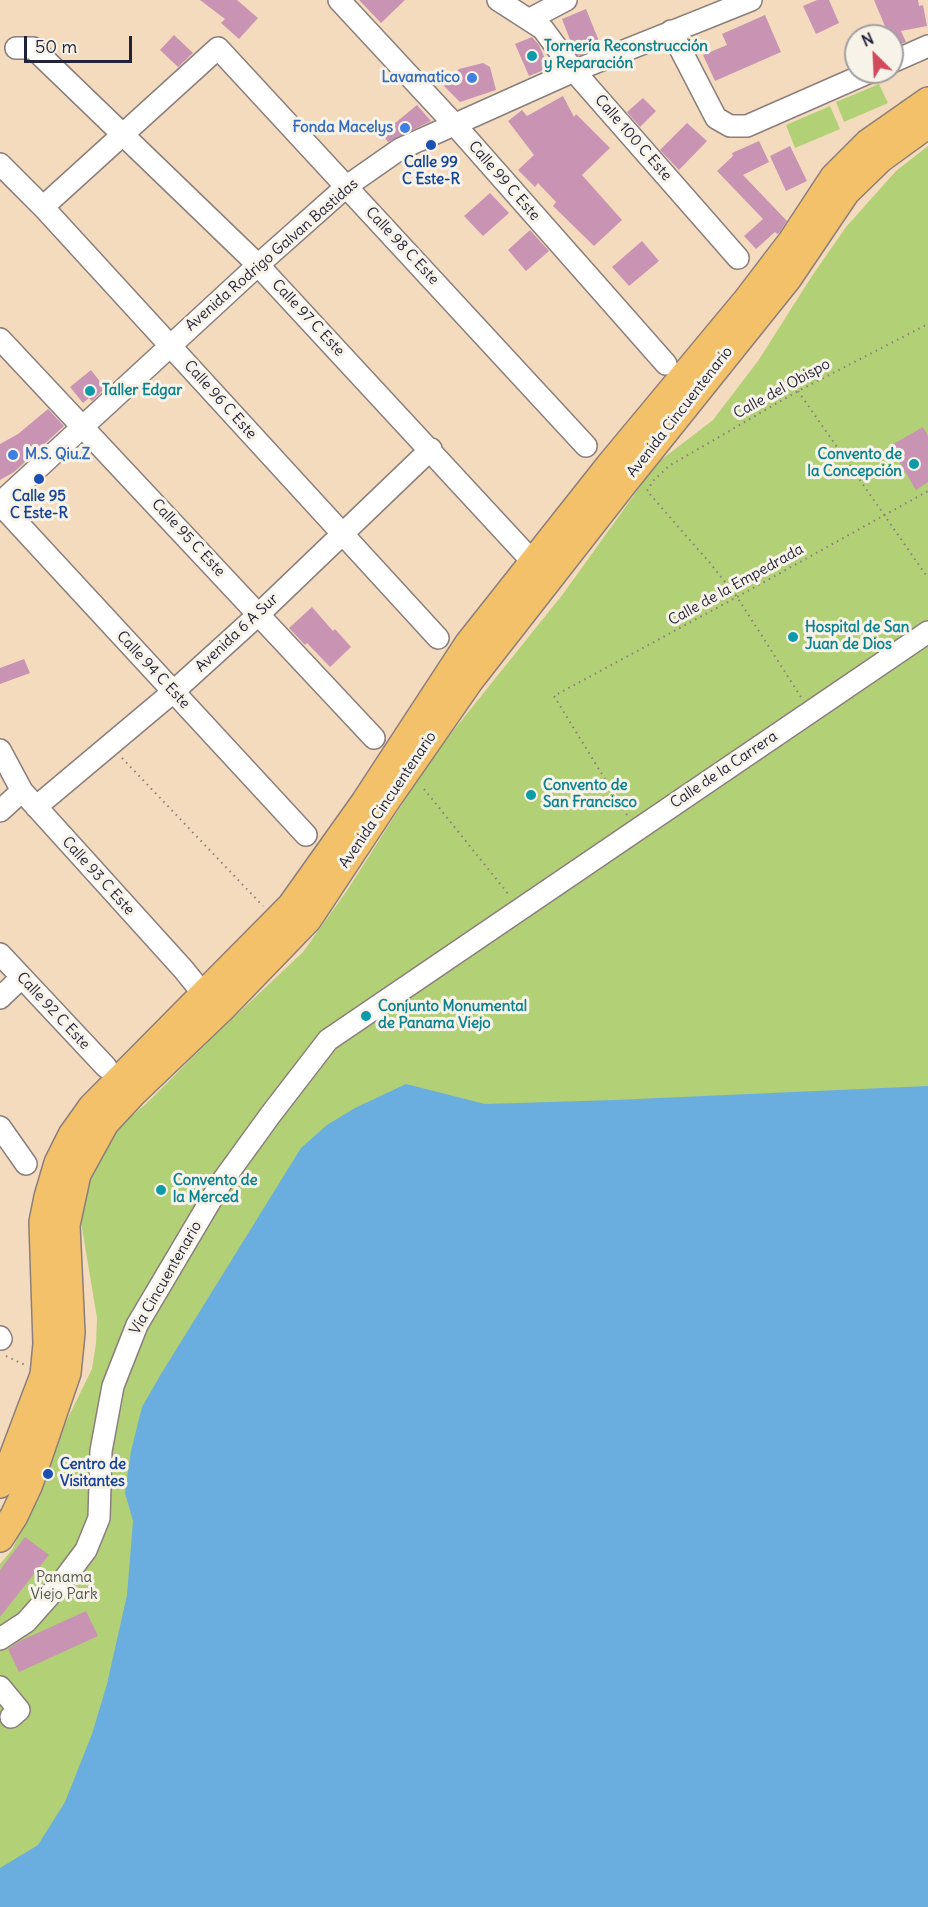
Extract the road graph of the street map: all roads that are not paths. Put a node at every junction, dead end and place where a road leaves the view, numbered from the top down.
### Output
1 (339, 0) edge
2 (498, 0) edge
3 (566, 0) edge
4 (751, 0) edge
5 (530, 19) junction
6 (670, 31) junction
7 (928, 46) edge
8 (16, 48) dead end
9 (904, 57) edge
10 (574, 71) junction
11 (844, 83) edge
12 (928, 101) edge
13 (928, 124) edge
14 (455, 125) junction
15 (124, 135) junction
16 (0, 164) edge
17 (347, 186) junction
18 (43, 207) junction
19 (738, 258) dead end
20 (258, 265) junction
21 (0, 339) edge
22 (170, 345) junction
23 (666, 364) dead end
24 (83, 427) junction
25 (586, 446) dead end
26 (431, 450) junction
27 (0, 503) edge
28 (341, 534) junction
29 (532, 561) junction
30 (259, 614) junction
31 (928, 632) edge
32 (438, 638) dead end
33 (173, 692) junction
34 (374, 738) dead end
35 (0, 750) edge
36 (29, 799) junction
37 (0, 811) edge
38 (306, 835) dead end
39 (520, 909) joint
40 (0, 954) edge
41 (21, 978) junction
42 (204, 995) junction
43 (0, 998) edge
44 (106, 1067) dead end
45 (0, 1127) edge
46 (26, 1164) dead end
47 (0, 1484) edge
48 (0, 1538) edge
49 (0, 1639) edge
50 (0, 1687) edge
51 (11, 1717) dead end

1 - 14 street, Calle 99 C Este
2 - 5 street, Calle 100 C Este
3 - 5 street
4 - 6 street, Avenida Rodrigo Galvan Bastidas
5 - 10 street, Calle 100 C Este
6 - 10 street, Avenida Rodrigo Galvan Bastidas
6 - 11 street
7 - 9 street
8 - 15 street, Calle 97 C Este
10 - 14 street, Avenida Rodrigo Galvan Bastidas
10 - 19 street, Calle 100 C Este
12 - 29 main road, Avenida Cincuentenario
13 - 48 main road, Avenida Cincuentenario
14 - 17 street, Avenida Rodrigo Galvan Bastidas
14 - 23 street, Calle 99 C Este
15 - 17 street, Calle 98 C Este
15 - 18 street
15 - 20 street, Calle 97 C Este
16 - 18 street, Calle 96 C Este
17 - 20 street, Avenida Rodrigo Galvan Bastidas
17 - 25 street, Calle 98 C Este
18 - 22 street, Calle 96 C Este
20 - 22 street, Avenida Rodrigo Galvan Bastidas
20 - 26 street, Calle 97 C Este
21 - 24 street, Calle 95 C Este
22 - 24 street, Avenida Rodrigo Galvan Bastidas
22 - 28 street, Calle 96 C Este
24 - 27 street, Avenida Rodrigo Galvan Bastidas
24 - 30 street, Calle 95 C Este
26 - 28 street, Avenida 6 A Sur
26 - 29 street, Calle 97 C Este
27 - 33 street, Calle 94 C Este
28 - 30 street, Avenida 6 A Sur
28 - 32 street, Calle 96 C Este
29 - 42 main road, Avenida Cincuentenario
30 - 33 street, Avenida 6 A Sur
30 - 34 street, Calle 95 C Este
31 - 39 street, Calle de la Carrera
33 - 36 street, Avenida 6 A Sur
33 - 38 street, Calle 94 C Este
35 - 36 street, Calle 93 C Este
36 - 37 street
36 - 42 street, Calle 93 C Este
39 - 49 street, Vía Cincuentenario
40 - 41 street, Calle 92 C Este
41 - 43 street
41 - 44 street, Calle 92 C Este
42 - 47 main road, Avenida Cincuentenario
45 - 46 street
50 - 51 street

